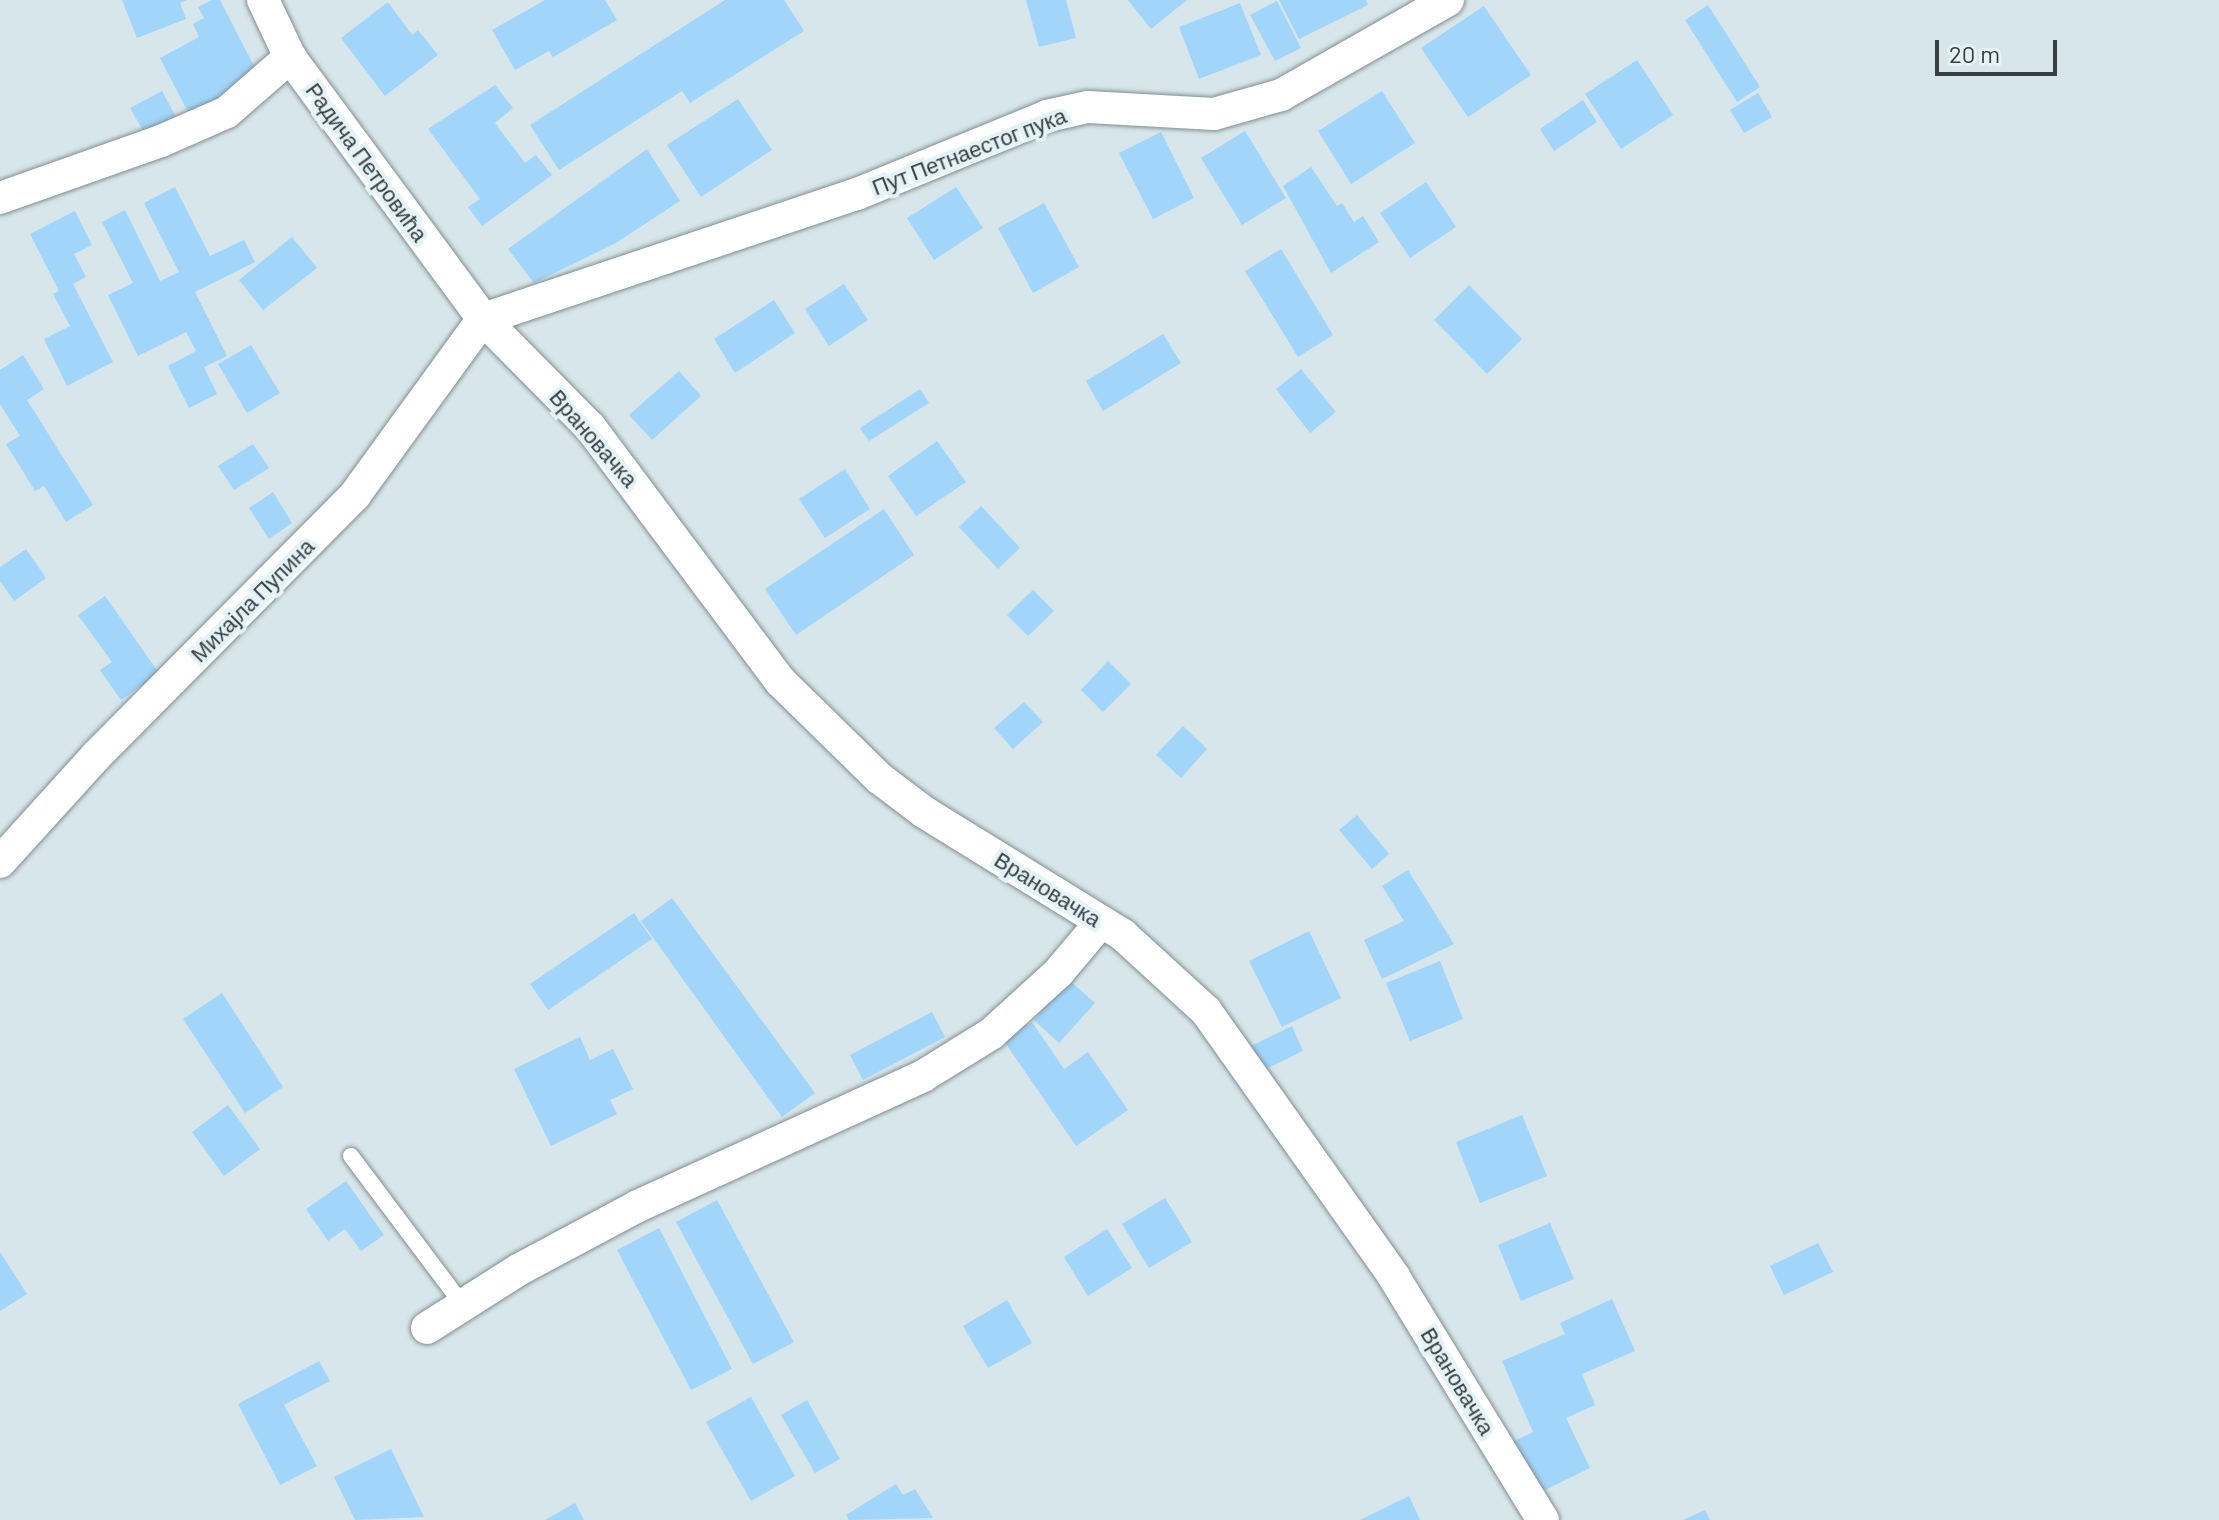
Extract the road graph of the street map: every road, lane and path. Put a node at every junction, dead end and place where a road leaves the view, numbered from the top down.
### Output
1 (263, 0) edge
2 (1448, 0) edge
3 (290, 57) junction
4 (0, 198) edge
5 (483, 319) junction
6 (0, 862) edge
7 (1101, 922) junction
8 (351, 1156) dead end
9 (463, 1305) junction
10 (427, 1328) dead end
11 (1543, 1520) edge

1 - 3 street, Радича Петровића
2 - 5 street, Пут Петнаестог пука
3 - 4 street
3 - 5 street, Радича Петровића
5 - 6 street, Михајла Пупина
5 - 7 street, Врановачка
7 - 9 street
7 - 11 street, Врановачка
8 - 9 lane
9 - 10 street

